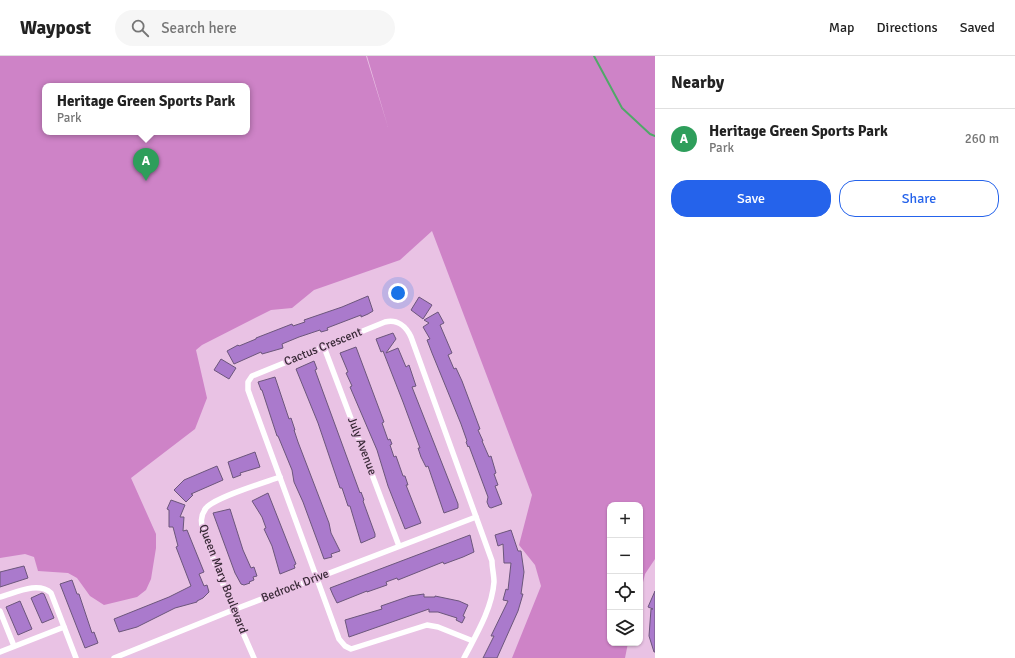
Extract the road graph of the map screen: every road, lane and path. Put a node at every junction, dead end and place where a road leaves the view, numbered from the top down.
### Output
1 (324, 347) junction
2 (280, 477) junction
3 (476, 517) junction
4 (400, 546) junction
5 (317, 577) junction
6 (0, 597) edge
7 (233, 610) junction
8 (0, 611) edge
9 (64, 627) junction
10 (472, 641) junction
11 (14, 646) junction
12 (0, 652) edge
13 (76, 658) edge
14 (114, 658) edge
15 (254, 658) edge
16 (464, 658) edge

1 - 2 street, Cactus Crescent
1 - 3 street, Cactus Crescent
1 - 4 street, July Avenue
2 - 5 street, Cactus Crescent
2 - 7 street, Queen Mary Boulevard
3 - 4 street, Bedrock Drive
3 - 10 street
4 - 5 street, Bedrock Drive
5 - 7 street, Bedrock Drive
5 - 10 street, Cactus Crescent
6 - 9 street
7 - 14 street, Bedrock Drive
7 - 15 street, Queen Mary Boulevard
8 - 11 street
9 - 11 street
9 - 13 street
10 - 16 street
11 - 12 street

